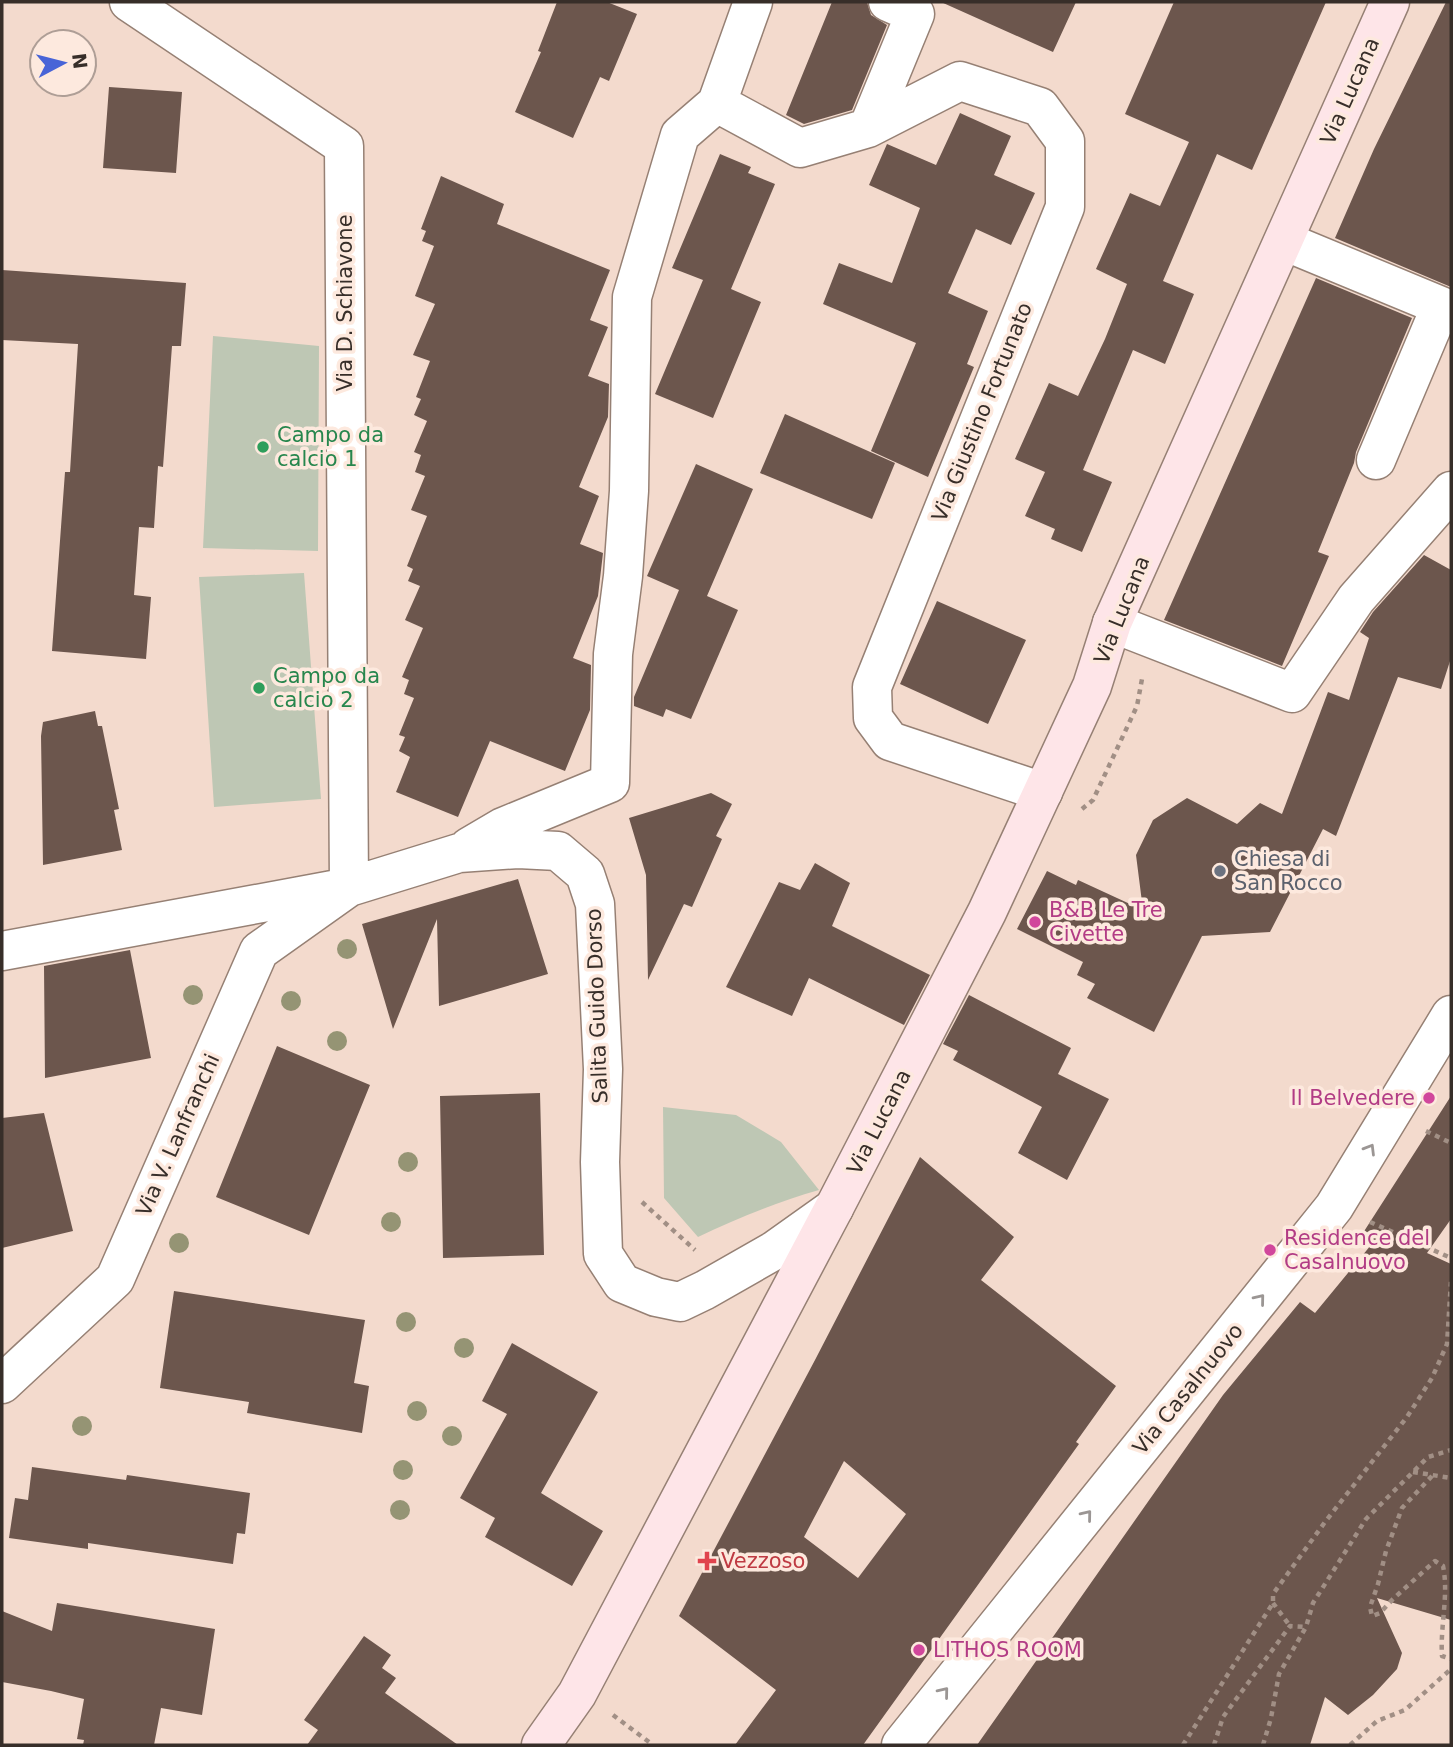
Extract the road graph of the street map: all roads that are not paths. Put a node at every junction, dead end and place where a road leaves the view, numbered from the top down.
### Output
1 (129, 2) edge
2 (753, 2) edge
3 (888, 2) edge
4 (1390, 2) edge
5 (717, 103) junction
6 (868, 128) junction
7 (1284, 241) junction
8 (1376, 460) dead end
9 (1451, 491) edge
10 (1112, 623) junction
11 (1044, 792) junction
12 (459, 853) junction
13 (349, 887) junction
14 (2, 951) edge
15 (1451, 1015) edge
16 (834, 1208) junction
17 (2, 1384) edge
18 (541, 1745) edge
19 (901, 1745) edge

1 - 13 street, Via D. Schiavone
2 - 5 street
3 - 6 street
4 - 7 street, Via Lucana
5 - 6 street, Via Giustino Fortunato
5 - 12 street
6 - 11 street, Via Giustino Fortunato
7 - 8 street
7 - 10 street, Via Lucana
9 - 10 street
10 - 11 street, Via Lucana
11 - 16 street, Via Lucana
12 - 13 street, Salita Guido Dorso
12 - 16 street, Salita Guido Dorso
13 - 14 street, Salita Guido Dorso
13 - 17 street, Via V. Lanfranchi
19 -> 15 street, Via Casalnuovo
16 - 18 street, Via Lucana

